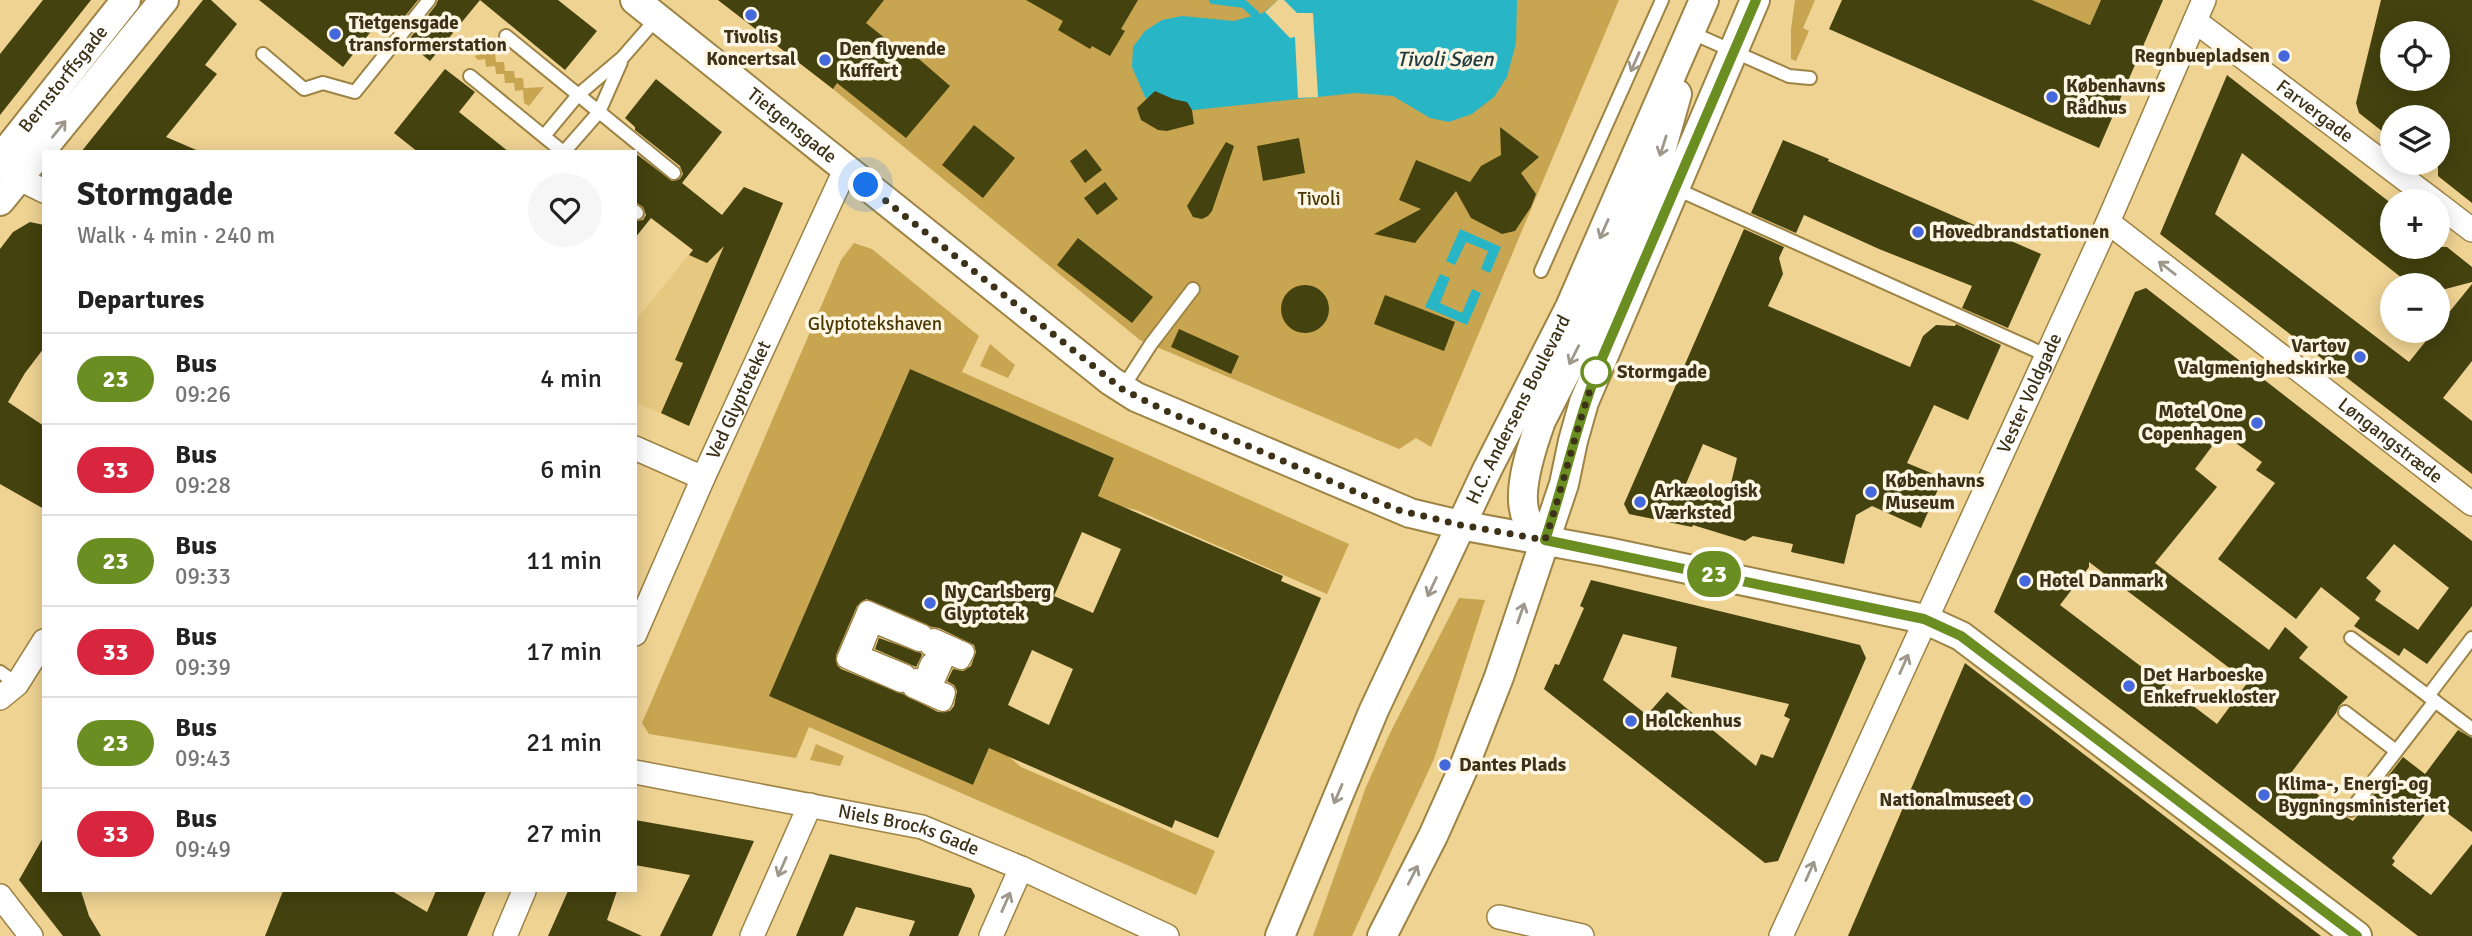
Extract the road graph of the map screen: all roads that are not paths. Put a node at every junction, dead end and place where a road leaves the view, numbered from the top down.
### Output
1 (126, 0) edge
2 (164, 0) edge
3 (429, 0) edge
4 (635, 0) edge
5 (1662, 0) edge
6 (1704, 0) edge
7 (1755, 0) edge
8 (2204, 0) edge
9 (657, 18) junction
10 (2195, 21) junction
11 (1690, 32) junction
12 (506, 36) dead end
13 (1733, 51) junction
14 (263, 54) dead end
15 (623, 57) junction
16 (470, 76) dead end
17 (1810, 78) dead end
18 (578, 95) junction
19 (599, 112) junction
20 (544, 136) junction
21 (562, 150) edge
22 (566, 150) edge
23 (6, 167) edge
24 (846, 168) junction
25 (674, 173) dead end
26 (1652, 179) junction
27 (2417, 189) edge
28 (42, 190) edge
29 (0, 201) edge
30 (2450, 214) edge
31 (2108, 222) junction
32 (2472, 230) edge
33 (1541, 271) dead end
34 (1193, 289) dead end
35 (2046, 355) junction
36 (1122, 389) junction
37 (637, 450) edge
38 (703, 478) junction
39 (2472, 504) edge
40 (1461, 525) junction
41 (1545, 540) junction
42 (1924, 619) junction
43 (637, 629) edge
44 (2351, 638) dead end
45 (2472, 638) edge
46 (926, 640) junction
47 (42, 642) edge
48 (42, 676) edge
49 (6, 685) edge
50 (2432, 698) junction
51 (2345, 712) dead end
52 (2472, 729) edge
53 (2396, 751) junction
54 (637, 772) edge
55 (810, 805) junction
56 (2351, 810) dead end
57 (1021, 868) junction
58 (524, 892) edge
59 (0, 896) edge
60 (1499, 917) dead end
61 (1781, 935) edge
62 (31, 936) edge
63 (505, 936) edge
64 (752, 936) edge
65 (990, 936) edge
66 (1167, 936) edge
67 (1280, 936) edge
68 (1382, 936) edge
69 (1582, 936) edge
70 (2357, 936) edge

1 - 23 street, Bernstorffsgade
23 -> 2 street, Bernstorffsgade
3 - 14 lane
4 - 9 street, Tietgensgade
5 -> 33 lane
6 - 11 street
7 - 13 street, H.C. Andersens Boulevard
8 - 10 street, Vester Voldgade
9 - 15 lane
9 - 24 street, Tietgensgade
10 - 27 street, Farvergade
10 - 31 street, Vester Voldgade
11 - 13 lane
11 -> 26 street
12 - 18 lane
13 - 17 lane
13 - 26 street, H.C. Andersens Boulevard
15 - 18 lane
15 - 19 lane
16 - 20 lane
18 - 19 lane
18 - 20 lane
19 - 22 lane
19 - 25 lane
20 - 21 lane
23 - 28 street
23 - 29 street, Bernstorffsgade
24 - 36 street, Tietgensgade
24 - 38 street, Ved Glyptoteket
26 - 35 lane
26 -> 40 street, H.C. Andersens Boulevard
26 - 41 street, H.C. Andersens Boulevard
26 -> 41 street
30 - 32 street, Farvergade
31 - 35 street, Vester Voldgade
39 -> 31 street, Løngangstræde
34 - 36 lane
35 - 42 street, Vester Voldgade
36 - 40 street, Tietgensgade
37 - 38 street
38 - 43 street, Ved Glyptoteket
40 - 41 street, Tietgensgade
40 -> 67 street, H.C. Andersens Boulevard
41 - 42 street
68 -> 41 street, H.C. Andersens Boulevard
61 -> 42 street, Vester Voldgade
42 - 70 street
44 - 50 lane
45 - 50 lane
46 - 46 street
46 - 46 street
47 - 49 street
48 - 49 street
50 - 52 lane
50 - 53 lane
51 - 53 lane
53 - 56 lane
54 - 55 street, Niels Brocks Gade
55 - 57 street, Niels Brocks Gade
55 -> 64 street
65 -> 57 street
57 - 66 street, Niels Brocks Gade
58 - 63 street
59 - 62 street
60 - 69 street

